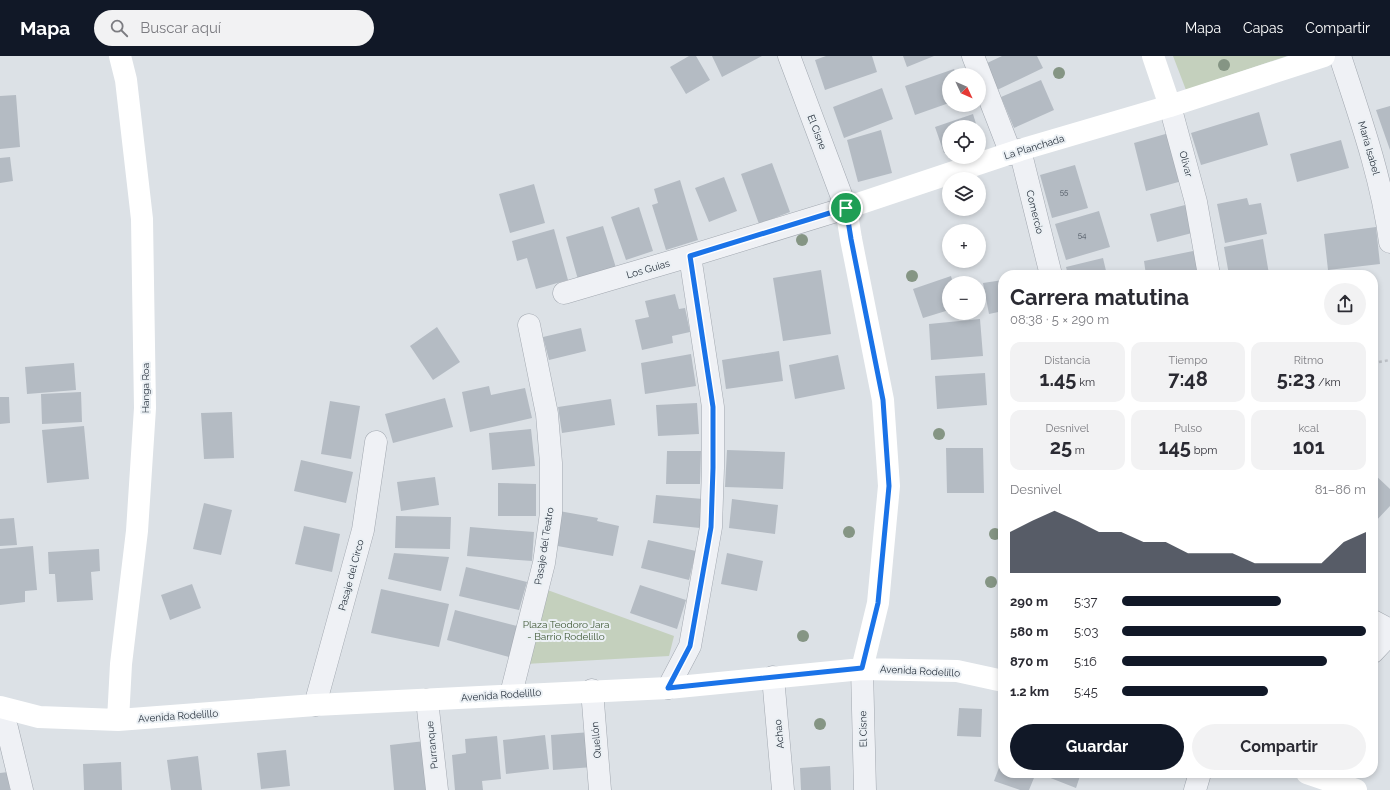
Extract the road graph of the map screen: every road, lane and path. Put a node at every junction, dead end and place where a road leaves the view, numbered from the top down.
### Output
1 (120, 56) edge
2 (789, 56) edge
3 (973, 56) edge
4 (1154, 56) edge
5 (1324, 56) edge
6 (1340, 56) edge
7 (1170, 106) junction
8 (1015, 152) junction
9 (846, 208) junction
10 (1390, 242) edge
11 (690, 256) junction
12 (1049, 270) edge
13 (1207, 270) edge
14 (564, 293) dead end
15 (529, 325) dead end
16 (1390, 360) edge
17 (1378, 362) edge
18 (376, 442) dead end
19 (1378, 624) edge
20 (1390, 630) edge
21 (1390, 634) edge
22 (1378, 647) edge
23 (862, 668) junction
24 (773, 677) junction
25 (998, 680) edge
26 (668, 688) junction
27 (592, 690) junction
28 (511, 694) junction
29 (427, 700) junction
30 (315, 705) junction
31 (0, 707) edge
32 (118, 720) junction
33 (2, 723) edge
34 (1199, 778) edge
35 (1321, 778) edge
36 (22, 790) edge
37 (437, 790) edge
38 (600, 790) edge
39 (783, 790) edge
40 (865, 790) edge
41 (1195, 790) edge
42 (1356, 790) edge

1 - 32 street, Hanga Roa
2 - 9 street, El Cisne
3 - 8 street, Comercio
4 - 7 street, Olivar
5 - 7 street, La Planchada
6 - 10 street, María Isabel
7 - 8 street, La Planchada
7 - 13 street, Olivar
8 - 9 street, La Planchada
8 - 12 street, Comercio
9 - 11 street, Los Guias
9 - 23 street
11 - 14 street, Los Guias
11 - 26 street
15 - 28 street, Pasaje del Teatro
16 - 17 path
18 - 30 street, Pasaje del Circo
19 - 20 street
21 - 22 street
23 - 24 street, Avenida Rodelillo
23 - 25 street, Avenida Rodelillo
23 - 40 street, El Cisne
24 - 26 street, Avenida Rodelillo
24 - 39 street, Achao
26 - 27 street, Avenida Rodelillo
27 - 28 street, Avenida Rodelillo
27 - 38 street, Quellón
28 - 29 street, Avenida Rodelillo
29 - 30 street, Avenida Rodelillo
29 - 37 street, Purranque
30 - 32 street, Avenida Rodelillo
31 - 32 street, Avenida Rodelillo
33 - 36 street
34 - 41 street
35 - 42 street

